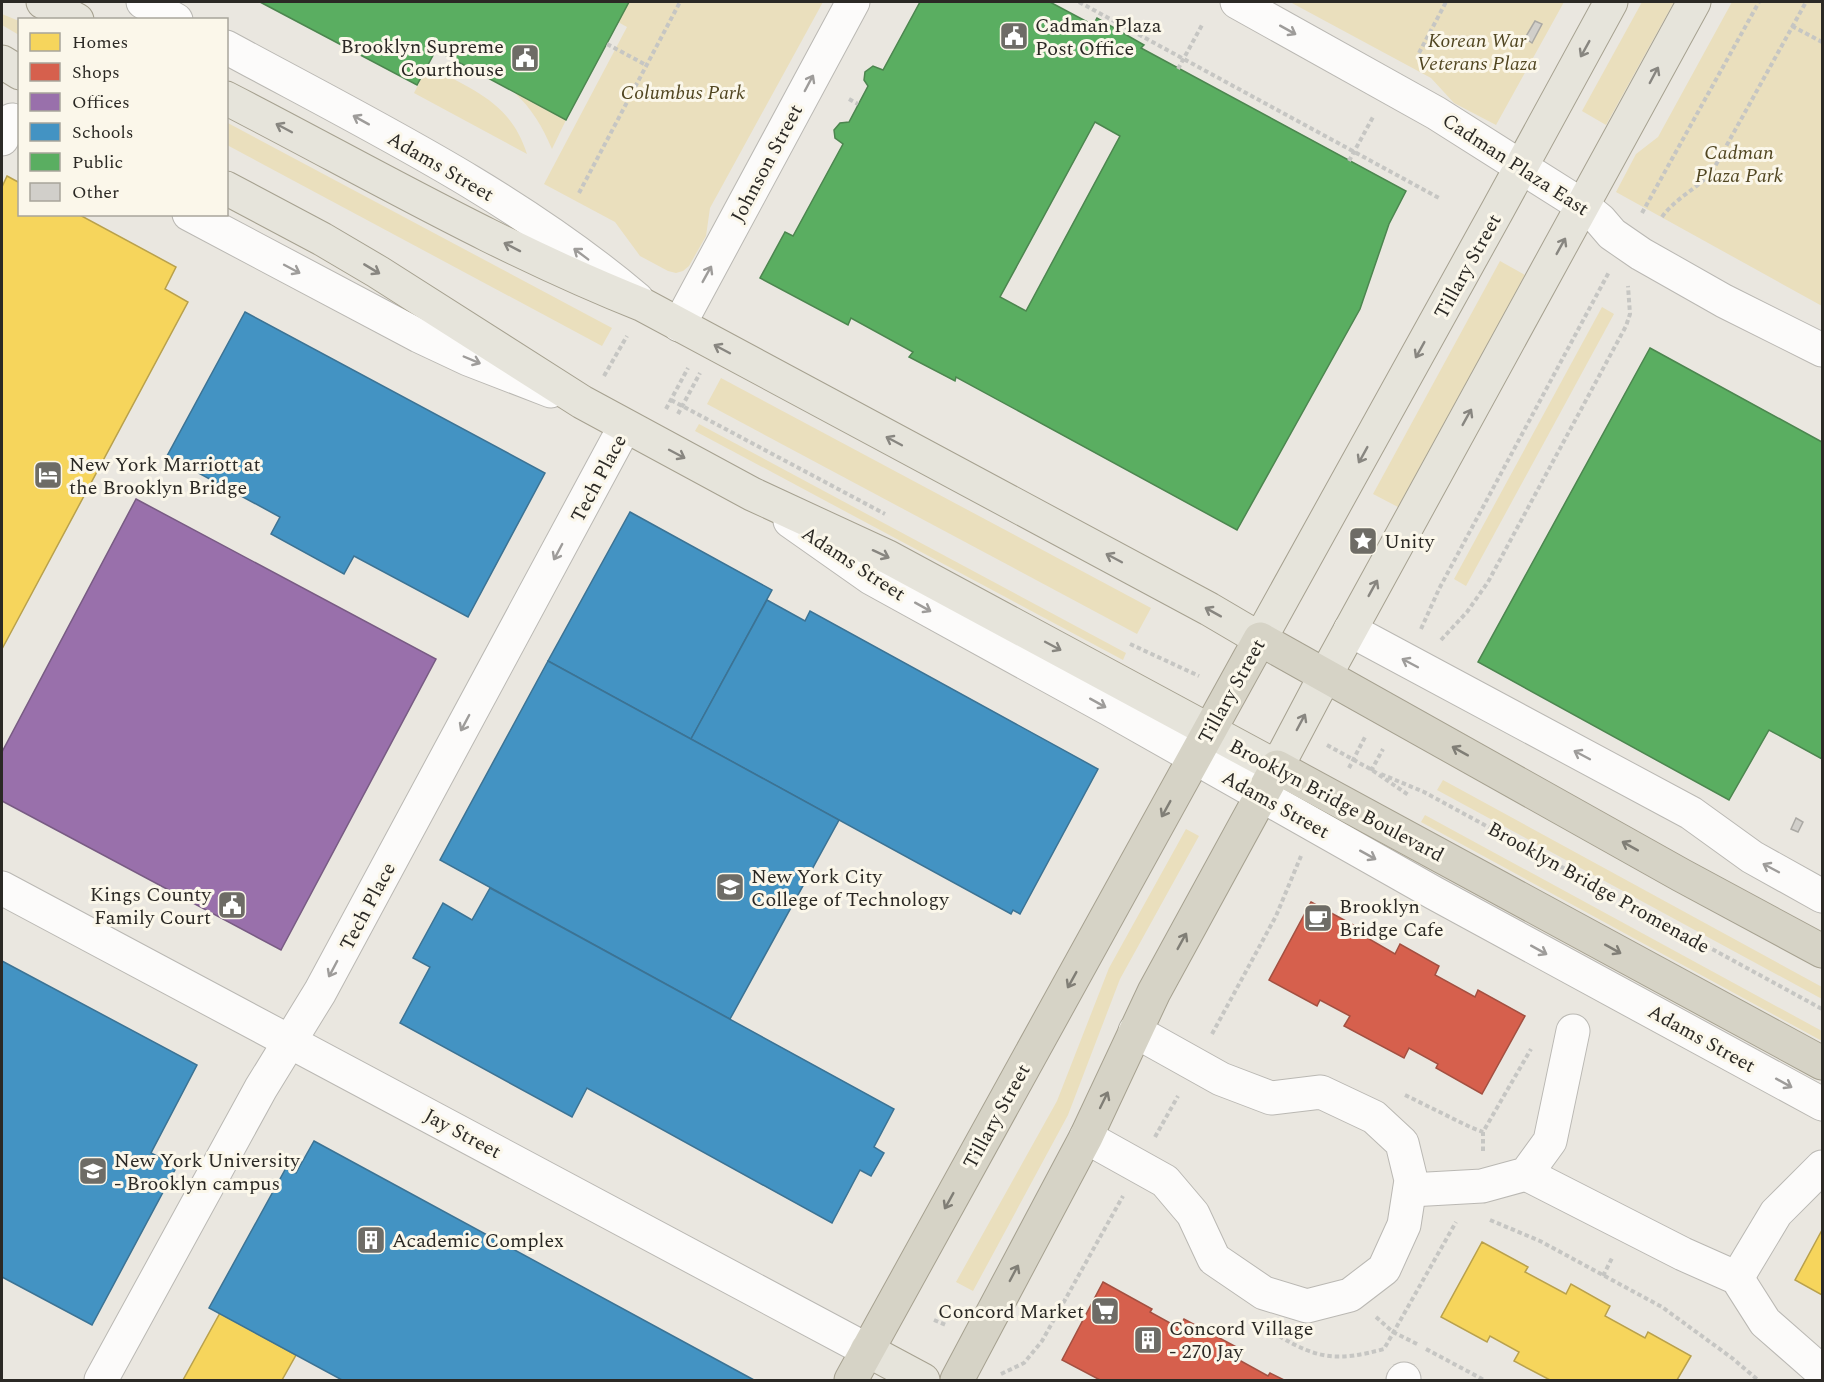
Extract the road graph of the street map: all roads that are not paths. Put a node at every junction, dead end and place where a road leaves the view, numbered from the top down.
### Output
1 (43, 2) edge
2 (143, 2) edge
3 (853, 2) edge
4 (1237, 2) edge
5 (1611, 2) edge
6 (1694, 2) edge
7 (73, 18) edge
8 (172, 18) edge
9 (228, 48) edge
10 (2, 62) edge
11 (18, 72) edge
12 (228, 99) edge
13 (1521, 166) junction
14 (228, 189) edge
15 (1583, 206) junction
16 (193, 216) edge
17 (637, 317) junction
18 (679, 325) junction
19 (1822, 350) edge
20 (591, 392) junction
21 (626, 426) junction
22 (1350, 630) junction
23 (1260, 639) junction
24 (1325, 676) junction
25 (1201, 744) junction
26 (1277, 767) junction
27 (1261, 795) junction
28 (2, 888) edge
29 (1822, 896) edge
30 (1822, 951) edge
31 (1135, 1031) junction
32 (1573, 1031) dead end
33 (290, 1041) junction
34 (1822, 1063) edge
35 (1822, 1104) edge
36 (1086, 1137) junction
37 (1822, 1167) edge
38 (1526, 1174) junction
39 (1410, 1190) junction
40 (1737, 1278) junction
41 (867, 1350) junction
42 (1822, 1372) edge
43 (101, 1380) edge
44 (851, 1380) edge
45 (923, 1380) edge
46 (957, 1380) edge

1 - 7 main road
2 - 8 street
18 -> 3 street, Johnson Street
4 -> 13 street, Cadman Plaza East
5 -> 13 main road, Tillary Street
15 -> 6 main road
17 -> 9 street, Adams Street
10 - 11 main road
17 -> 12 main road, Adams Street
13 - 15 street, Cadman Plaza East
13 -> 23 main road, Tillary Street
14 -> 20 main road
15 - 19 street, Cadman Plaza East
22 -> 15 main road
16 -> 20 street
17 - 18 main road, Adams Street
23 -> 18 main road, Adams Street
20 - 21 main road
21 -> 25 main road, Brooklyn Bridge Boulevard
21 -> 33 street, Tech Place
22 - 24 main road
29 -> 22 street
23 - 24 highway, Adams Street
23 - 25 highway, Tillary Street
26 -> 24 main road
30 -> 24 highway, Adams Street
25 - 26 main road, Brooklyn Bridge Boulevard
25 - 27 street, Adams Street
25 -> 41 highway, Tillary Street
26 - 27 highway
26 -> 34 highway, Brooklyn Bridge Boulevard
31 -> 27 highway
27 -> 35 street, Adams Street
28 - 33 street, Jay Street
36 -> 31 highway
31 - 39 street
32 - 38 street
33 - 41 street, Jay Street
33 - 43 street, Tech Place
36 - 39 street
46 -> 36 highway
37 - 40 street
38 - 39 street
38 - 40 street
40 - 42 street
41 - 44 highway, Tillary Street
41 - 45 main road, Jay Street

